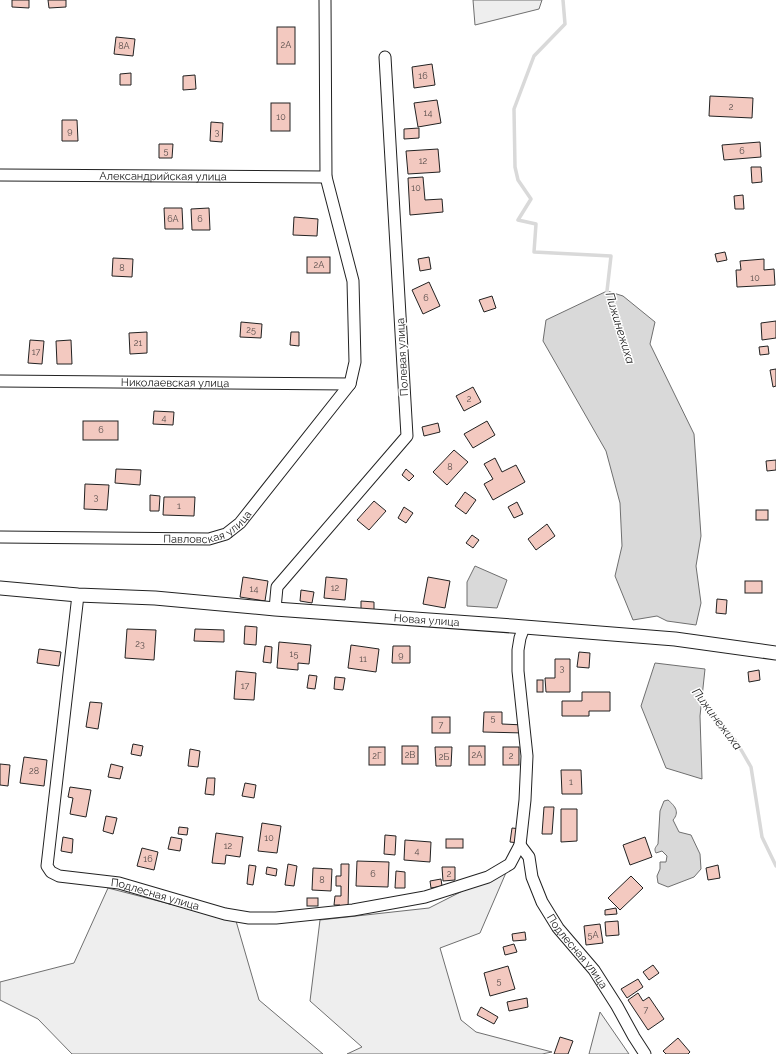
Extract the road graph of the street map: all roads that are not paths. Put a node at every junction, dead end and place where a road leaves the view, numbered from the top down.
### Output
1 (325, 0) edge
2 (385, 58) dead end
3 (0, 175) edge
4 (326, 177) junction
5 (0, 381) edge
6 (350, 384) junction
7 (0, 537) edge
8 (0, 588) edge
9 (78, 595) junction
10 (275, 609) junction
11 (524, 627) junction
12 (776, 653) edge
13 (520, 845) junction
14 (645, 1054) edge

1 - 4 street
2 - 10 street, Полевая улица
3 - 4 street, Александрийская улица
4 - 6 street
5 - 6 street, Николаевская улица
6 - 7 street, Павловская улица
8 - 9 street, Новая улица
9 - 10 street, Новая улица
9 - 13 street, Подлесная улица
10 - 11 street, Новая улица
11 - 12 street, Новая улица
11 - 13 street, Подлесная улица
13 - 14 street, Подлесная улица

